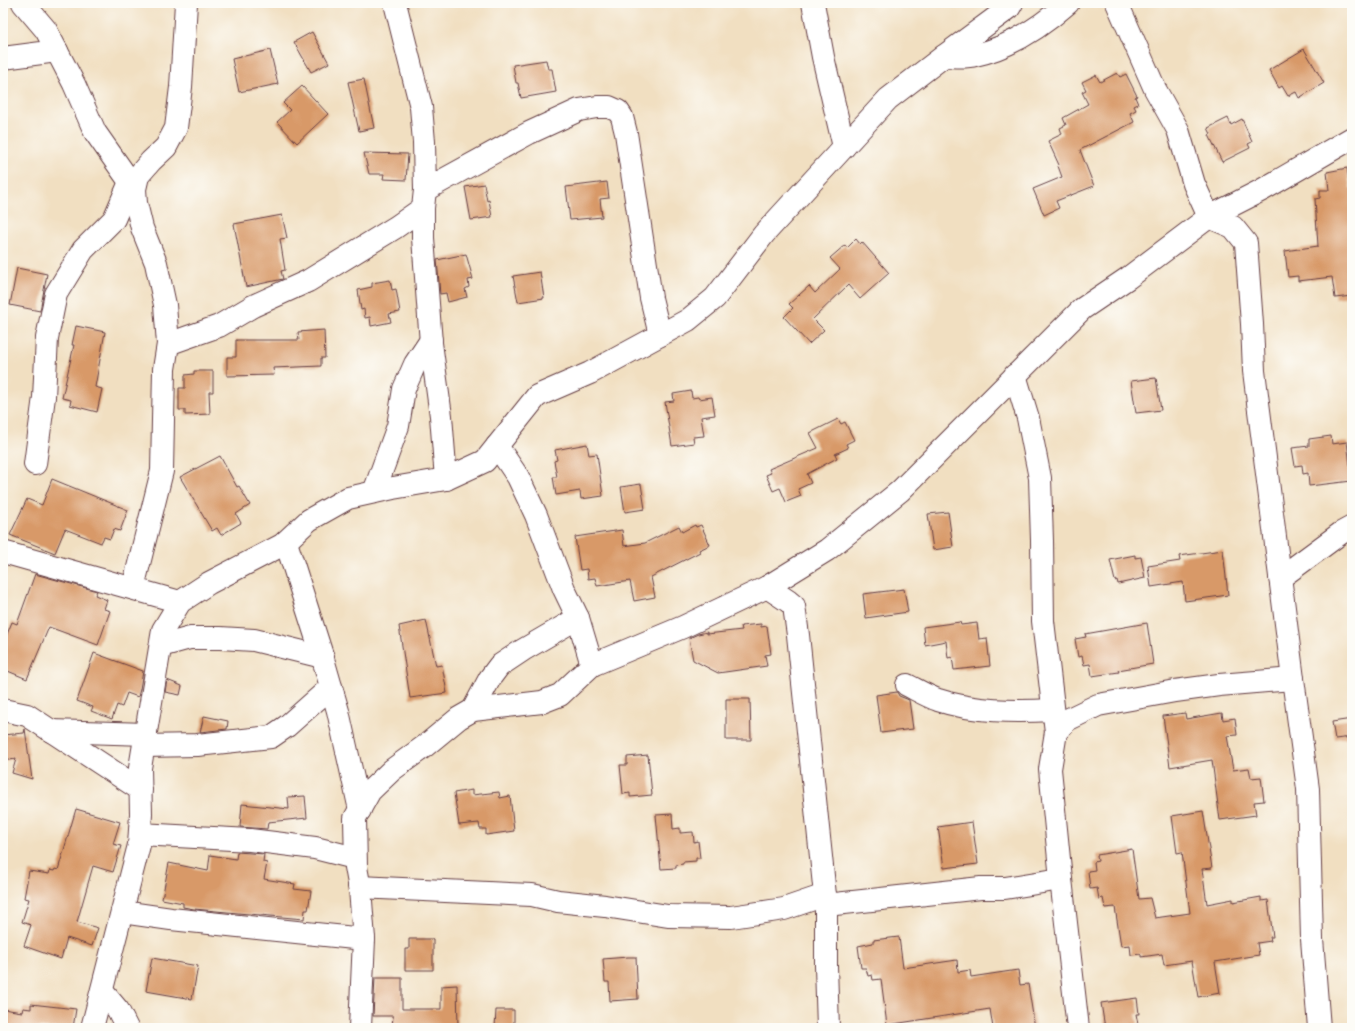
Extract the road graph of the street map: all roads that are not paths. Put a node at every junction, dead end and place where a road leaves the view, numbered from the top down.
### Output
1 (23, 3) edge
2 (186, 3) edge
3 (395, 3) edge
4 (813, 3) edge
5 (1012, 3) edge
6 (1068, 3) edge
7 (1117, 3) edge
8 (57, 51) junction
9 (944, 56) junction
10 (3, 58) edge
11 (1352, 138) edge
12 (844, 147) junction
13 (132, 186) junction
14 (424, 199) junction
15 (1209, 217) junction
16 (660, 335) junction
17 (431, 340) junction
18 (168, 344) junction
19 (1015, 375) junction
20 (497, 446) junction
21 (35, 464) dead end
22 (446, 479) junction
23 (374, 492) junction
24 (1352, 527) edge
25 (286, 542) junction
26 (3, 552) edge
27 (1280, 578) junction
28 (767, 587) junction
29 (133, 588) junction
30 (180, 602) junction
31 (578, 618) junction
32 (161, 646) junction
33 (323, 657) junction
34 (592, 665) junction
35 (1293, 679) junction
36 (907, 685) dead end
37 (331, 687) junction
38 (3, 710) edge
39 (473, 710) junction
40 (1053, 710) junction
41 (50, 731) junction
42 (1056, 732) junction
43 (145, 740) junction
44 (141, 790) junction
45 (360, 810) junction
46 (140, 834) junction
47 (356, 858) junction
48 (1061, 879) junction
49 (359, 886) junction
50 (825, 900) junction
51 (122, 912) junction
52 (364, 939) junction
53 (102, 991) junction
54 (359, 1027) edge
55 (92, 1028) edge
56 (127, 1028) edge
57 (828, 1028) edge
58 (1078, 1028) edge
59 (1319, 1028) edge

1 - 8 street
2 - 13 street
3 - 14 street
4 - 12 street
5 - 9 street
6 - 9 street
7 - 15 street
8 - 10 street
8 - 13 street
9 - 12 street
11 - 15 street
12 - 16 street
13 - 18 street
13 - 21 street
14 - 16 street
14 - 17 street
14 - 18 street
15 - 19 street
15 - 27 street
16 - 20 street
17 - 22 street
17 - 23 street
18 - 29 street
19 - 28 street
19 - 40 street
20 - 22 street
20 - 31 street
22 - 23 street
23 - 25 street
24 - 27 street
25 - 30 street
25 - 33 street
26 - 29 street
27 - 35 street
28 - 34 street
28 - 50 street
29 - 30 street
30 - 32 street
31 - 34 street
31 - 39 street
32 - 33 street
32 - 43 street
33 - 37 street
34 - 39 street
35 - 42 street
35 - 59 street
36 - 40 street
37 - 43 street
37 - 45 street
38 - 41 street
39 - 45 street
40 - 42 street
41 - 43 street
41 - 44 street
42 - 48 street
43 - 44 street
44 - 46 street
45 - 47 street
46 - 47 street
46 - 51 street
47 - 49 street
48 - 50 street
48 - 58 street
49 - 50 street
49 - 52 street
50 - 57 street
51 - 52 street
51 - 53 street
52 - 54 street
53 - 55 street
53 - 56 street

